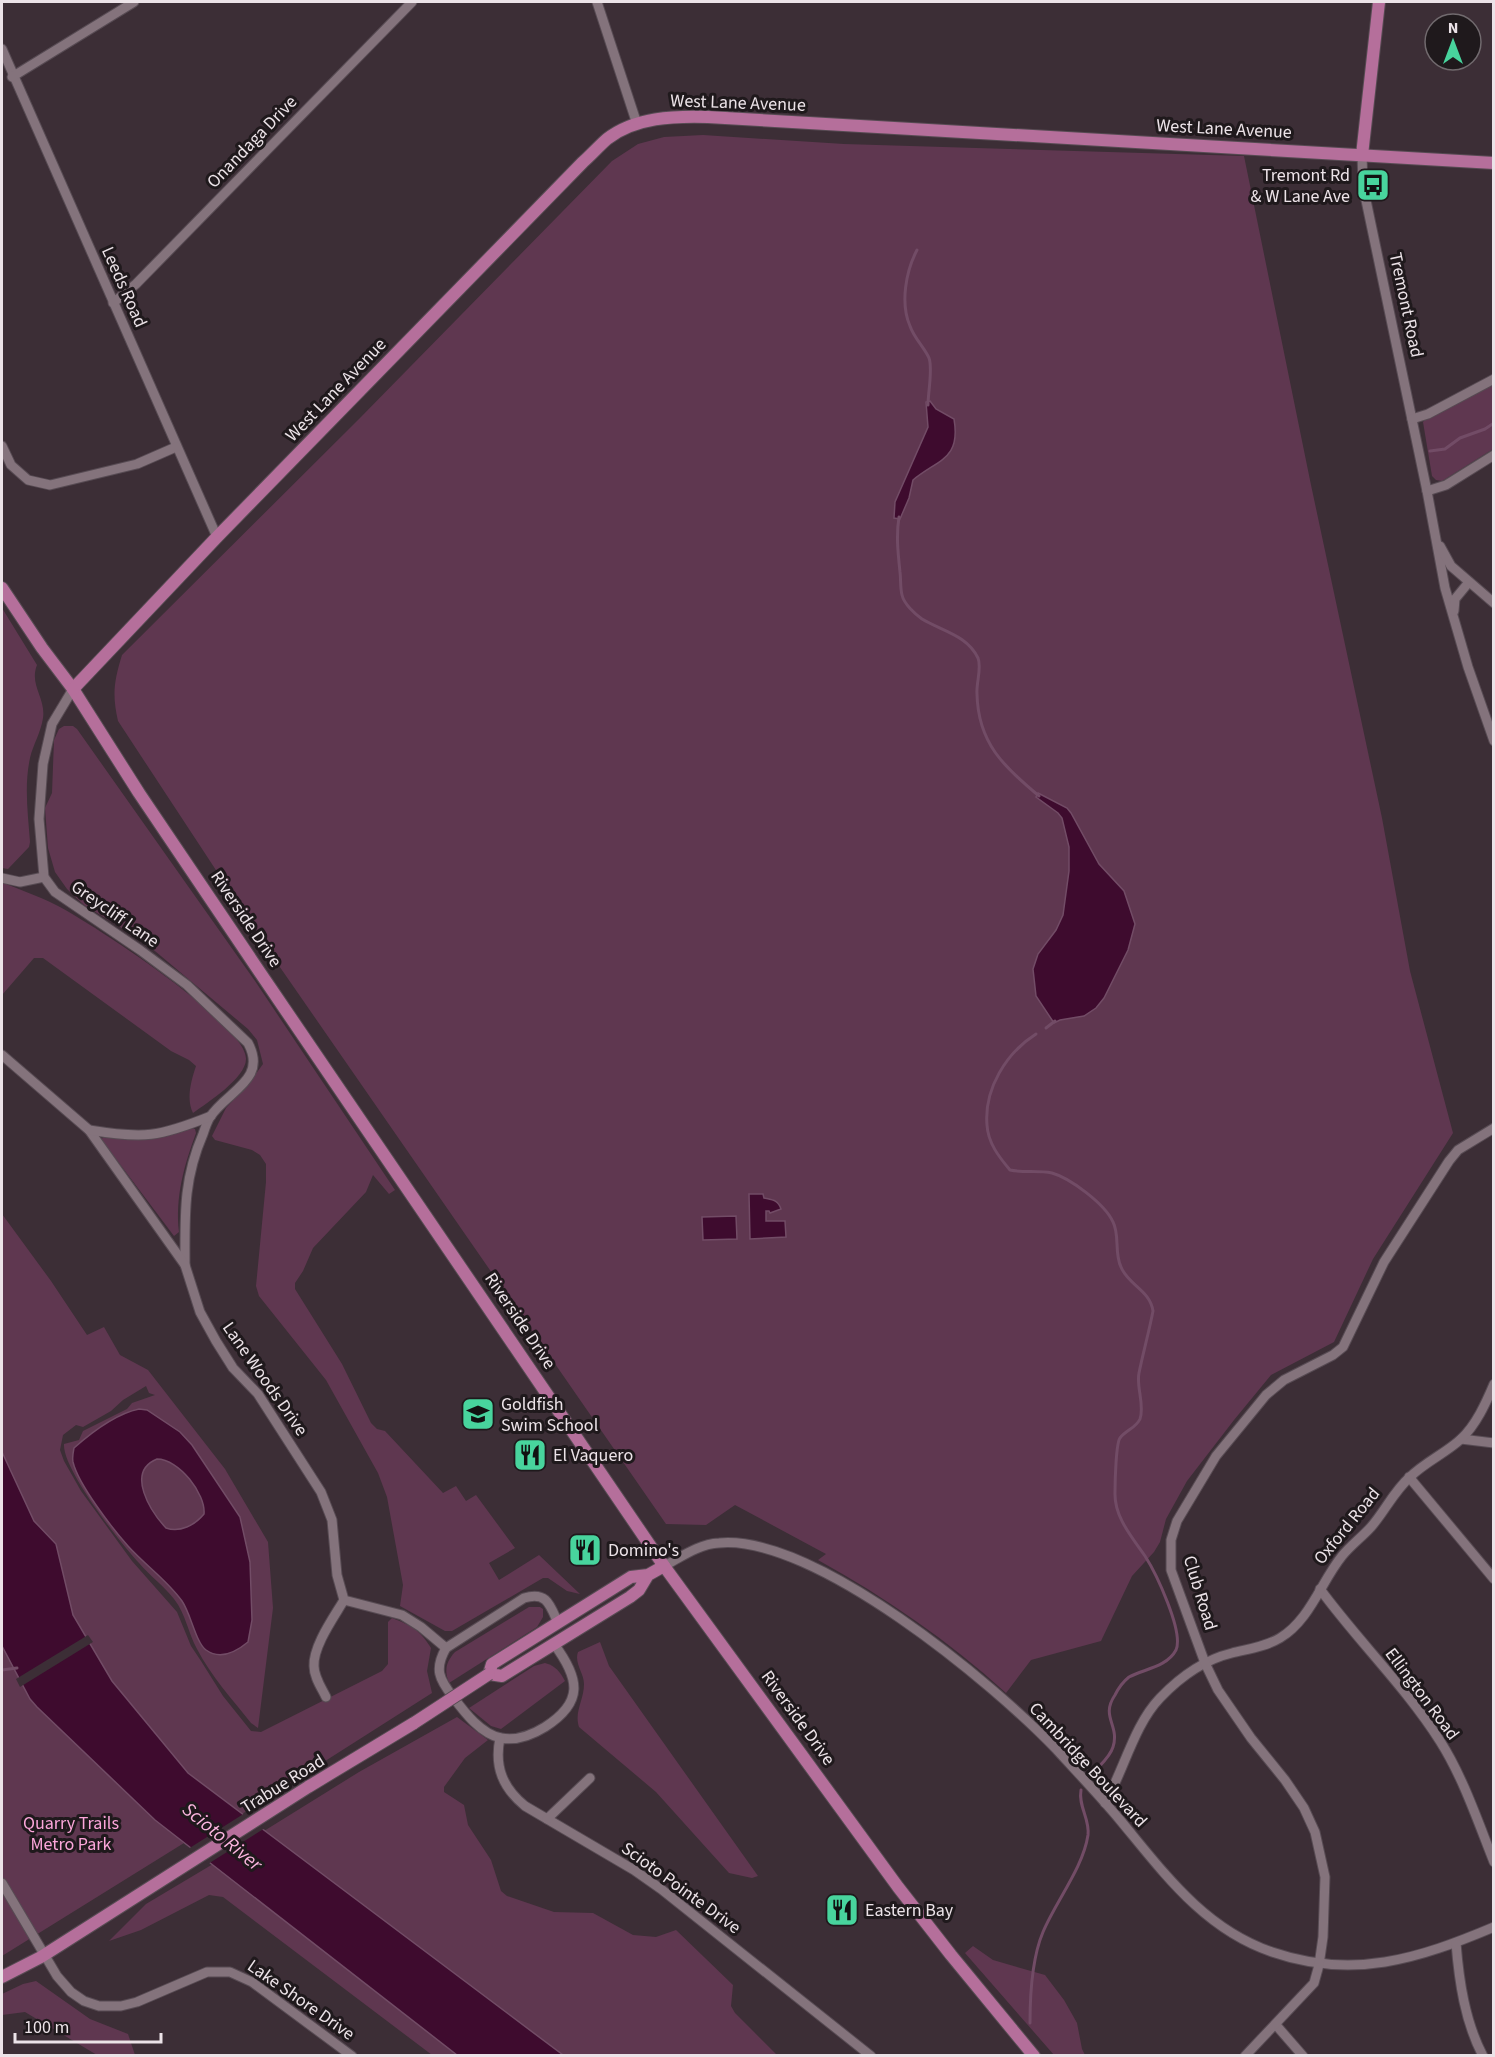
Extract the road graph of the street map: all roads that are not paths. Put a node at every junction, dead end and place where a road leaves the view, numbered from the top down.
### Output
1 (134, 2) edge
2 (412, 2) edge
3 (597, 2) edge
4 (1379, 2) edge
5 (2, 49) edge
6 (12, 77) junction
7 (637, 124) junction
8 (1362, 155) junction
9 (1494, 163) edge
10 (113, 303) junction
11 (1494, 379) edge
12 (1412, 419) junction
13 (2, 446) edge
14 (176, 447) junction
15 (1494, 455) edge
16 (1427, 491) junction
17 (217, 537) junction
18 (1436, 538) junction
19 (1469, 582) junction
20 (2, 588) edge
21 (1494, 603) edge
22 (1454, 613) junction
23 (73, 689) junction
24 (1494, 741) edge
25 (44, 877) junction
26 (2, 878) edge
27 (2, 1055) edge
28 (211, 1116) junction
29 (1494, 1128) edge
30 (89, 1130) junction
31 (185, 1265) junction
32 (1494, 1384) edge
33 (1461, 1439) junction
34 (1494, 1443) edge
35 (1409, 1477) junction
36 (664, 1566) junction
37 (648, 1575) junction
38 (1494, 1579) edge
39 (1320, 1589) junction
40 (344, 1600) junction
41 (558, 1623) junction
42 (554, 1644) junction
43 (446, 1648) junction
44 (1205, 1663) junction
45 (489, 1674) junction
46 (326, 1697) dead end
47 (500, 1738) junction
48 (590, 1778) dead end
49 (1105, 1803) junction
50 (547, 1819) junction
51 (1494, 1862) edge
52 (2, 1883) edge
53 (1494, 1927) edge
54 (1456, 1943) junction
55 (44, 1954) junction
56 (1320, 1965) junction
57 (2, 1977) edge
58 (1276, 2025) junction
59 (352, 2055) edge
60 (871, 2055) edge
61 (1034, 2055) edge
62 (1245, 2055) edge
63 (1303, 2055) edge
64 (1483, 2055) edge

1 - 6 street
2 - 10 street, Onandaga Drive
3 - 7 street
4 - 8 main road, Tremont Road
5 - 6 street, Leeds Road
6 - 10 street, Leeds Road
7 - 8 main road, West Lane Avenue
7 - 17 main road, West Lane Avenue
8 - 9 main road, West Lane Avenue
8 - 12 street, Tremont Road
10 - 14 street, Leeds Road
11 - 12 street
12 - 16 street, Tremont Road
13 - 14 street
14 - 17 street, Leeds Road
15 - 16 street
16 - 18 street, Tremont Road
17 - 23 main road, West Lane Avenue
18 - 19 street
18 - 22 street, Tremont Road
19 - 21 street
19 - 22 street
20 - 23 main road, Riverside Drive
22 - 24 street, Tremont Road
23 - 25 street
23 - 36 main road, Riverside Drive
25 - 26 street
25 - 28 street, Greycliff Lane
27 - 30 street, Lane Woods Drive
28 - 30 street, Greycliff Lane
28 - 31 street, Greycliff Lane
29 - 44 street, Club Road
30 - 31 street, Lane Woods Drive
31 - 40 street, Lane Woods Drive
32 - 33 street, Oxford Road
33 - 34 street
33 - 35 street, Oxford Road
35 - 38 street
35 - 39 street, Oxford Road
36 - 37 main road, Trabue Road
36 - 49 street, Cambridge Boulevard
36 - 61 main road, Riverside Drive
37 - 41 main road, Trabue Road
37 - 42 main road, Trabue Road
39 - 44 street, Oxford Road
39 - 51 street, Ellington Road
40 - 43 street
40 - 46 street
41 - 43 street
41 - 45 main road, Trabue Road
42 - 45 main road, Trabue Road
42 - 47 street
43 - 47 street
44 - 49 street, Oxford Road
44 - 56 street, Club Road
45 - 55 main road, Trabue Road, bridge
47 - 50 street, Scioto Pointe Drive
48 - 50 street
49 - 56 street, Cambridge Boulevard
50 - 60 street, Scioto Pointe Drive
52 - 55 street, Lake Shore Drive
53 - 54 street, Cambridge Boulevard
54 - 56 street, Cambridge Boulevard
54 - 64 street
55 - 57 main road, Trabue Road
55 - 59 street, Lake Shore Drive
56 - 58 street, Club Road
58 - 62 street, Club Road
58 - 63 street

